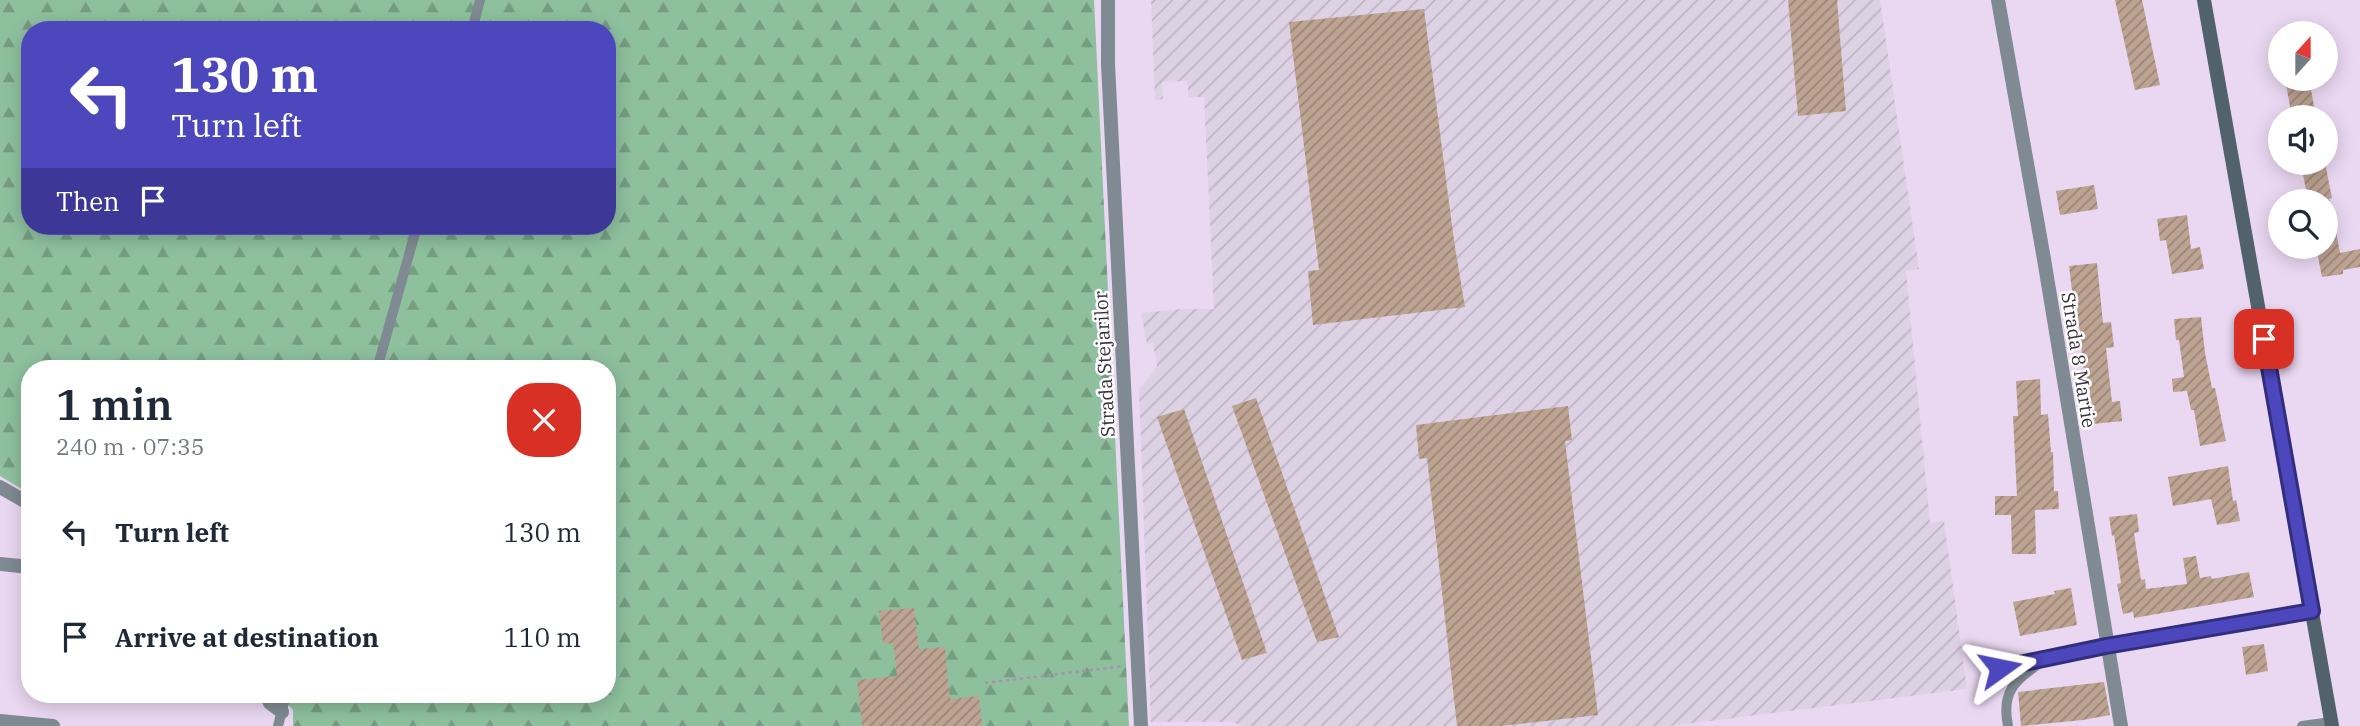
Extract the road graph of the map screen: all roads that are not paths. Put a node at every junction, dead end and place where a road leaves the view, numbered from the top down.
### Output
1 (480, 0) edge
2 (1108, 0) edge
3 (1998, 0) edge
4 (2204, 0) edge
5 (474, 21) edge
6 (414, 235) edge
7 (380, 360) edge
8 (0, 487) edge
9 (21, 499) edge
10 (0, 565) edge
11 (21, 566) edge
12 (2312, 611) junction
13 (2106, 646) junction
14 (2046, 658) junction
15 (2000, 668) dead end
16 (270, 703) edge
17 (280, 719) edge
18 (0, 721) edge
19 (2331, 724) edge
20 (53, 726) edge
21 (1141, 726) edge
22 (2008, 726) edge
23 (2120, 726) edge
24 (2302, 726) edge

1 - 5 lane
2 - 21 street, Strada Stejarilor
3 - 13 street, Strada 8 Martie
4 - 12 main road
6 - 7 lane
8 - 9 street
10 - 11 street
12 - 13 street
12 - 19 main road
13 - 14 street
13 - 23 street, Strada 8 Martie
14 - 15 street
14 - 22 lane
16 - 17 street
18 - 20 street
19 - 24 lane

